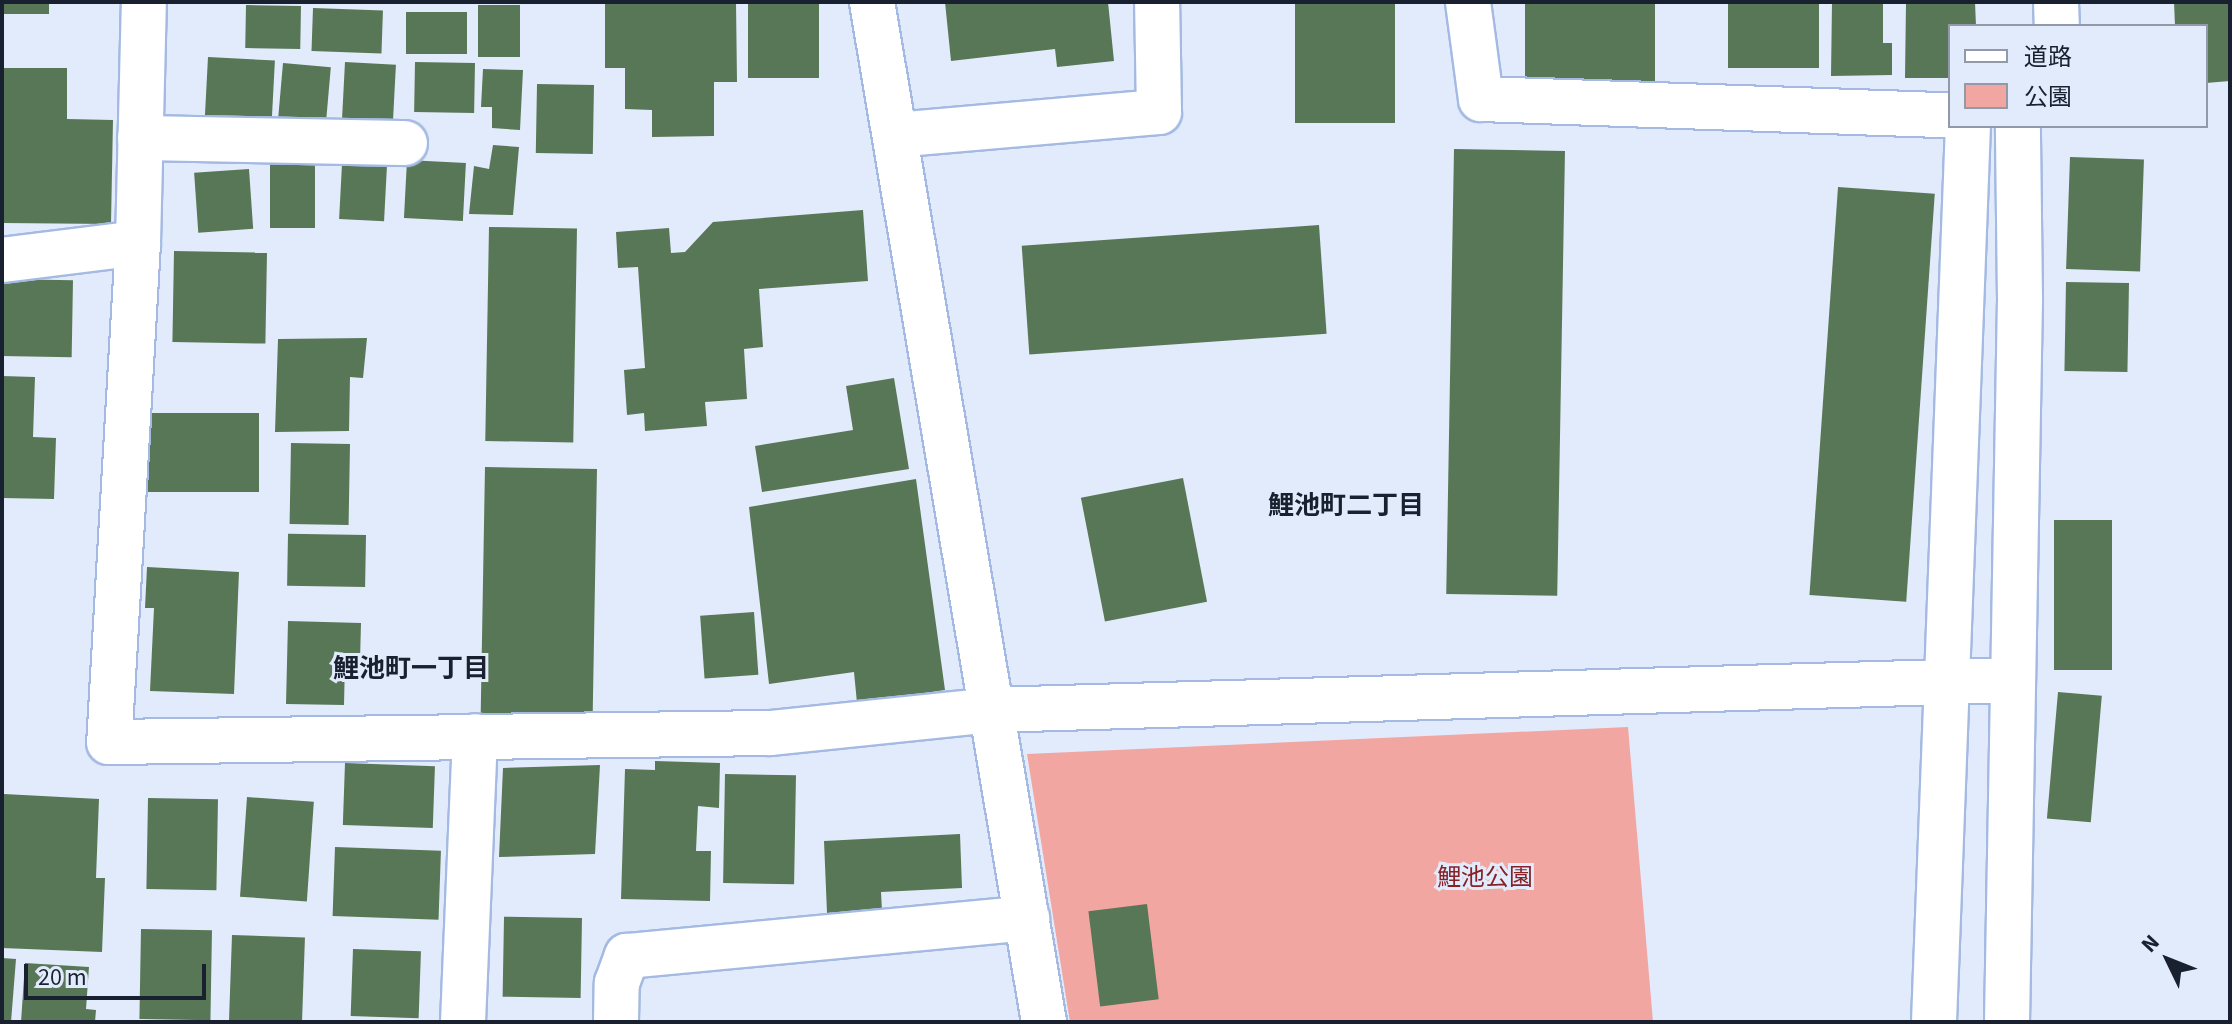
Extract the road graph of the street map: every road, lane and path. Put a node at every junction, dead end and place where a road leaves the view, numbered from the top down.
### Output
1 (144, 2) edge
2 (872, 2) edge
3 (1157, 2) edge
4 (1468, 2) edge
5 (2056, 2) edge
6 (2057, 24) edge
7 (1948, 115) edge
8 (1968, 128) edge
9 (2018, 128) edge
10 (895, 135) junction
11 (140, 138) junction
12 (405, 143) dead end
13 (138, 243) junction
14 (2, 260) edge
15 (2013, 680) junction
16 (1949, 683) junction
17 (991, 710) junction
18 (475, 736) junction
19 (1027, 918) junction
20 (463, 1022) edge
21 (616, 1022) edge
22 (1044, 1022) edge
23 (1934, 1022) edge
24 (2007, 1022) edge

1 - 11 street
2 - 10 street
3 - 10 street
4 - 7 street
5 - 6 street
8 - 16 street
9 - 15 street
10 - 17 street
11 - 12 street
11 - 13 street
13 - 14 street
13 - 18 street
15 - 16 street
15 - 24 street
16 - 17 street
16 - 23 street
17 - 18 street
17 - 19 street
18 - 20 street
19 - 21 street
19 - 22 street

